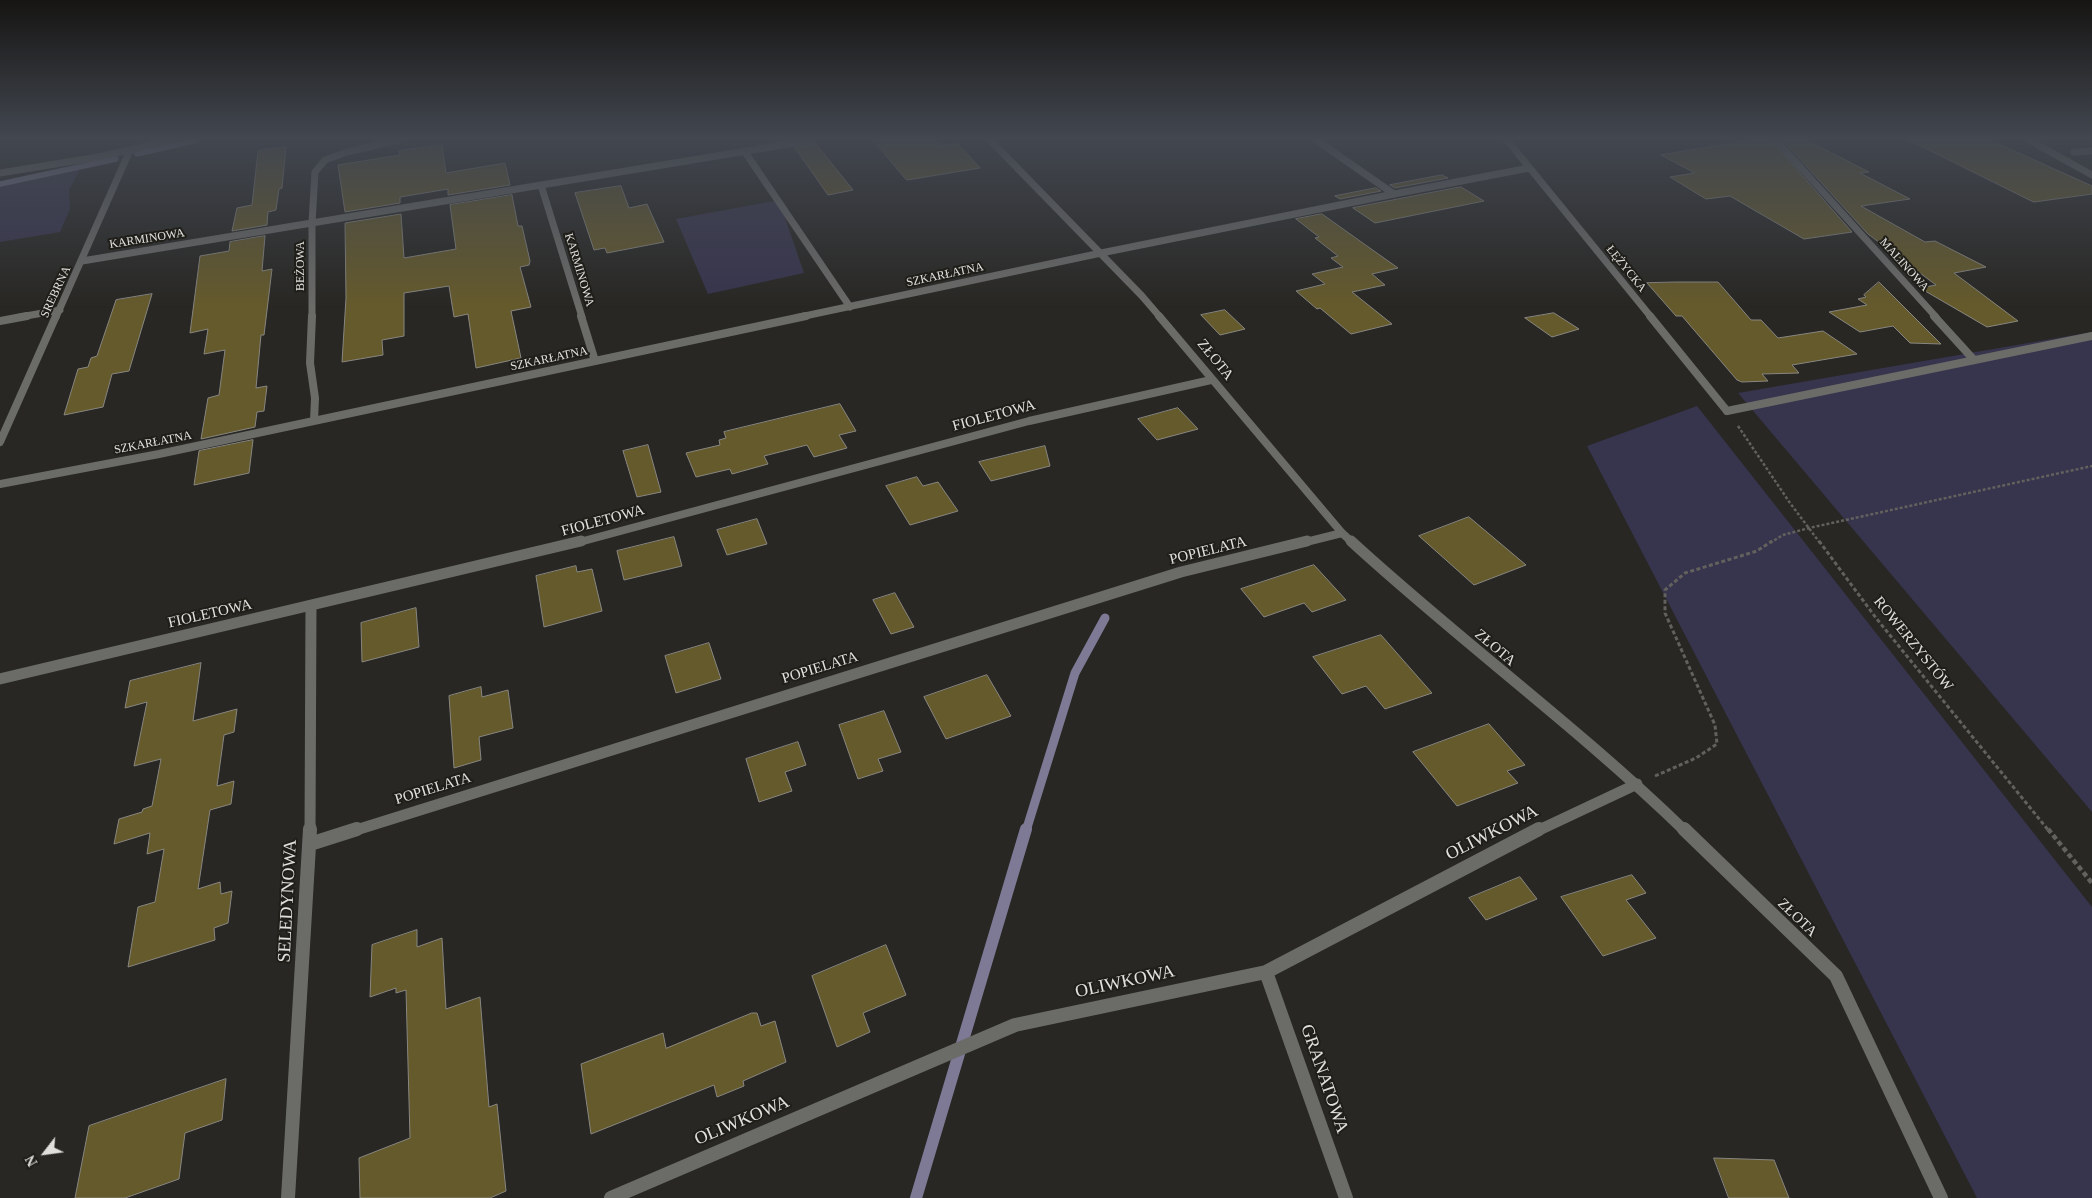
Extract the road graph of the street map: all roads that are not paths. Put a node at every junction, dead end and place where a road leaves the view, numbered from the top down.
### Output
1 (110, 196) edge
2 (314, 196) edge
3 (475, 196) edge
4 (544, 196) edge
5 (775, 196) edge
6 (1045, 196) edge
7 (1385, 196) edge
8 (1552, 196) edge
9 (1826, 196) edge
10 (312, 223) junction
11 (1101, 253) junction
12 (82, 261) junction
13 (850, 307) junction
14 (60, 310) junction
15 (0, 321) edge
16 (2092, 336) edge
17 (1974, 360) junction
18 (595, 361) junction
19 (1212, 380) junction
20 (314, 421) junction
21 (0, 442) edge
22 (0, 484) edge
23 (1342, 533) junction
24 (311, 605) junction
25 (0, 679) edge
26 (1637, 784) junction
27 (310, 844) junction
28 (1266, 972) junction
29 (288, 1198) edge
30 (611, 1198) edge
31 (1346, 1198) edge
32 (1941, 1198) edge

1 - 12 street, SREBRNA
2 - 10 street, BEŻOWA
3 - 10 street, KARMINOWA
4 - 18 street, KARMINOWA
5 - 13 street
6 - 11 street, ZŁOTA
7 - 11 street, SZKARŁATNA
8 - 17 street, ŁĘŻYCKA
9 - 17 street, MALINOWA
10 - 12 street, KARMINOWA
10 - 20 street, BEŻOWA
11 - 13 street, SZKARŁATNA
11 - 19 street, ZŁOTA
12 - 14 street, SREBRNA
13 - 18 street, SZKARŁATNA
14 - 15 street
14 - 21 street, SREBRNA
16 - 17 street
18 - 20 street, SZKARŁATNA
19 - 23 street, ZŁOTA
19 - 24 street, FIOLETOWA
20 - 22 street, SZKARŁATNA
23 - 26 street, ZŁOTA
23 - 27 street, POPIELATA
24 - 25 street, FIOLETOWA
24 - 27 street, SELEDYNOWA
26 - 28 street, OLIWKOWA
26 - 32 street, ZŁOTA
27 - 29 street, SELEDYNOWA
28 - 30 street, OLIWKOWA
28 - 31 street, GRANATOWA

